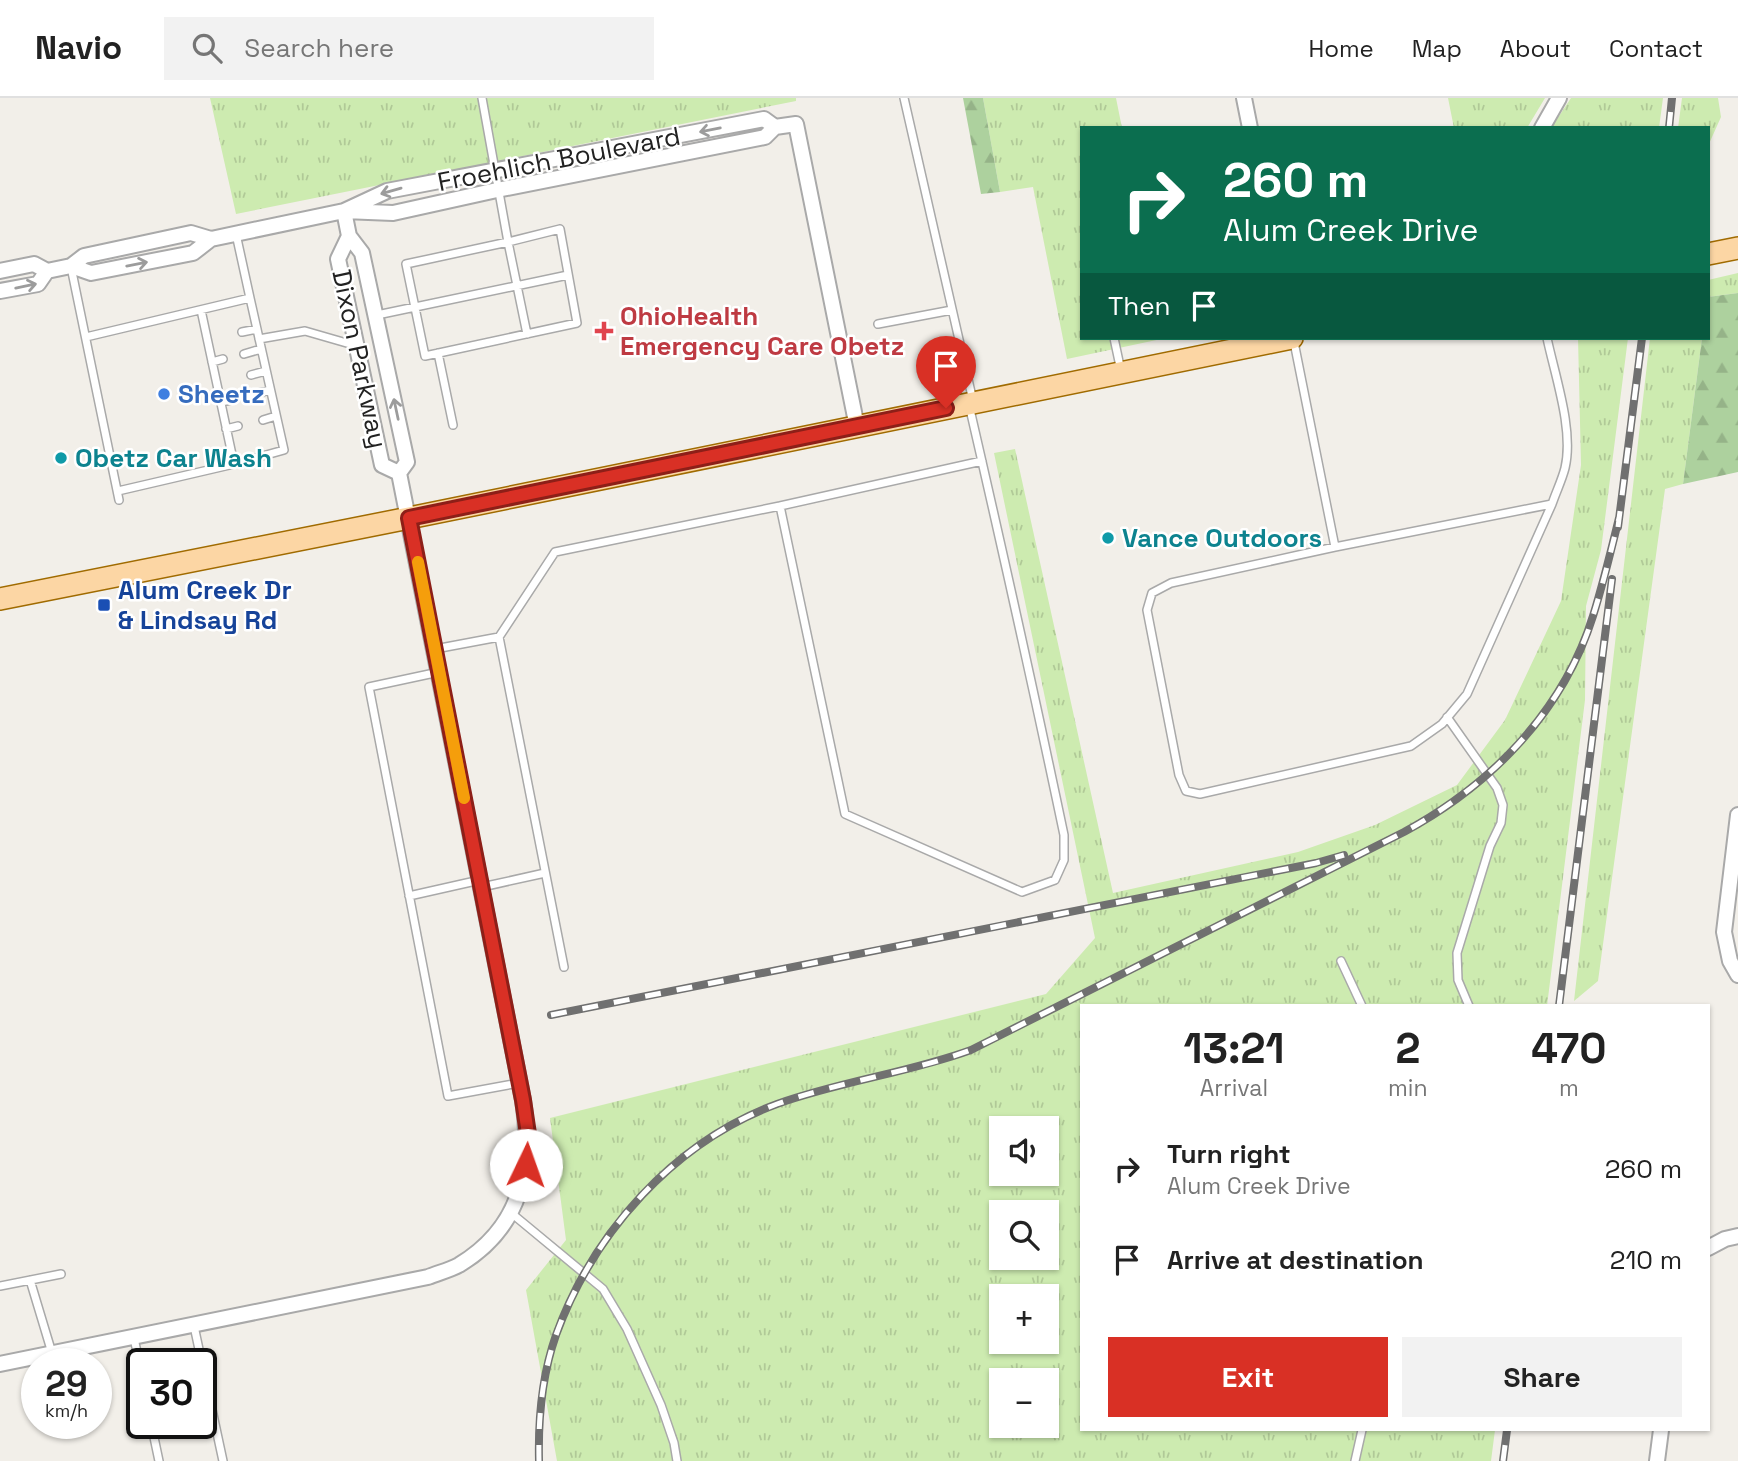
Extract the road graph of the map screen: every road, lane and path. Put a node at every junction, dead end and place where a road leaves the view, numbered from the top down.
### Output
1 (482, 98) edge
2 (904, 98) edge
3 (1244, 98) edge
4 (1559, 98) edge
5 (1250, 126) edge
6 (1543, 126) edge
7 (775, 127) junction
8 (494, 172) junction
9 (497, 190) junction
10 (344, 211) junction
11 (236, 234) junction
12 (349, 236) junction
13 (508, 242) junction
14 (1738, 248) edge
15 (1710, 254) edge
16 (71, 266) junction
17 (0, 271) edge
18 (47, 271) junction
19 (568, 275) junction
20 (517, 285) junction
21 (0, 291) edge
22 (250, 298) junction
23 (415, 307) junction
24 (201, 310) junction
25 (952, 310) junction
26 (377, 315) junction
27 (878, 324) dead end
28 (257, 329) junction
29 (242, 332) dead end
30 (527, 334) junction
31 (86, 337) junction
32 (259, 339) junction
33 (1114, 340) edge
34 (1282, 340) edge
35 (1292, 340) edge
36 (1547, 340) edge
37 (357, 346) junction
38 (261, 349) junction
39 (438, 353) junction
40 (244, 354) dead end
41 (223, 359) dead end
42 (212, 362) junction
43 (266, 371) junction
44 (1122, 373) junction
45 (251, 375) dead end
46 (226, 382) dead end
47 (217, 384) junction
48 (270, 390) junction
49 (251, 395) dead end
50 (231, 400) dead end
51 (220, 402) junction
52 (971, 403) junction
53 (276, 416) junction
54 (263, 420) dead end
55 (453, 425) dead end
56 (238, 426) dead end
57 (858, 426) junction
58 (226, 429) junction
59 (982, 461) junction
60 (234, 464) junction
61 (399, 473) junction
62 (118, 491) junction
63 (120, 500) dead end
64 (1552, 504) junction
65 (780, 506) junction
66 (409, 518) junction
67 (1335, 547) junction
68 (0, 598) edge
69 (499, 637) junction
70 (435, 649) junction
71 (440, 672) junction
72 (1447, 718) junction
73 (1738, 815) edge
74 (545, 873) junction
75 (481, 884) junction
76 (409, 895) junction
77 (1341, 961) dead end
78 (564, 967) dead end
79 (1738, 975) edge
80 (1361, 1004) edge
81 (1468, 1004) edge
82 (519, 1083) junction
83 (510, 1212) junction
84 (1738, 1236) edge
85 (1710, 1247) edge
86 (61, 1274) dead end
87 (30, 1280) junction
88 (0, 1286) edge
89 (194, 1326) junction
90 (134, 1338) junction
91 (50, 1348) edge
92 (83, 1348) edge
93 (136, 1348) edge
94 (21, 1360) edge
95 (0, 1364) edge
96 (1362, 1431) edge
97 (1661, 1431) edge
98 (154, 1439) edge
99 (159, 1461) edge
100 (223, 1461) edge
101 (677, 1461) edge
102 (1355, 1461) edge
103 (1657, 1461) edge

1 - 8 lane
2 - 25 lane
3 - 5 street
4 - 6 street
7 -> 8 street, Froehlich Boulevard
7 - 9 street, Froehlich Boulevard
7 - 57 street, Froehlich Boulevard
8 - 9 lane
8 -> 10 street, Froehlich Boulevard
9 - 10 street, Froehlich Boulevard
9 - 13 lane
10 - 11 street, Froehlich Boulevard
10 - 12 street, Dixon Parkway
11 - 16 street, Froehlich Boulevard
11 - 22 lane
12 - 26 street, Dixon Parkway
12 - 37 street, Dixon Parkway
13 - 19 lane
13 - 20 lane
13 - 23 lane
14 - 15 main road
16 - 18 street, Froehlich Boulevard
16 - 31 lane
17 - 18 street, Froehlich Boulevard
21 -> 18 street, Froehlich Boulevard
19 - 20 lane
19 - 30 lane
20 - 23 lane
20 - 30 lane
22 - 24 lane
22 - 28 lane
23 - 26 lane
23 - 39 lane
24 - 31 lane
24 - 42 lane
25 - 27 lane
25 - 52 lane
61 -> 26 street, Dixon Parkway
28 - 29 lane
28 - 32 lane
30 - 39 lane
31 - 62 lane
32 - 37 lane
32 - 38 lane
33 - 44 lane
34 - 44 main road
35 - 67 lane
36 - 64 lane
37 - 61 street, Dixon Parkway
38 - 40 lane
38 - 43 lane
39 - 55 lane
41 - 42 lane
42 - 47 lane
43 - 45 lane
43 - 48 lane
44 - 52 main road
46 - 47 lane
47 - 51 lane
48 - 49 lane
48 - 53 lane
50 - 51 lane
51 - 58 lane
52 - 57 main road
52 - 59 lane
53 - 54 lane
53 - 60 lane
56 - 58 lane
57 - 66 main road
58 - 60 lane
59 - 65 lane
59 - 65 lane
60 - 62 lane
61 - 66 street, Dixon Parkway
62 - 63 lane
64 - 67 lane
64 - 72 lane
65 - 69 lane
66 - 68 main road
66 - 70 street, Dixon Parkway
67 - 72 lane
69 - 70 lane
69 - 74 lane
70 - 71 street, Dixon Parkway
71 - 75 street, Dixon Parkway
71 - 76 lane
72 - 81 lane
73 - 79 street
74 - 75 lane
74 - 78 lane
75 - 76 lane
75 - 82 street, Dixon Parkway
76 - 82 lane
77 - 80 lane
82 - 83 street, Dixon Parkway
83 - 89 street, Dixon Parkway
83 - 101 lane
84 - 85 street
86 - 87 lane
87 - 88 lane
87 - 91 lane
89 - 90 street, Dixon Parkway
89 - 100 lane
90 - 92 street, Dixon Parkway
90 - 93 lane
94 - 95 street, Dixon Parkway
96 - 102 lane
97 - 103 street
98 - 99 lane

